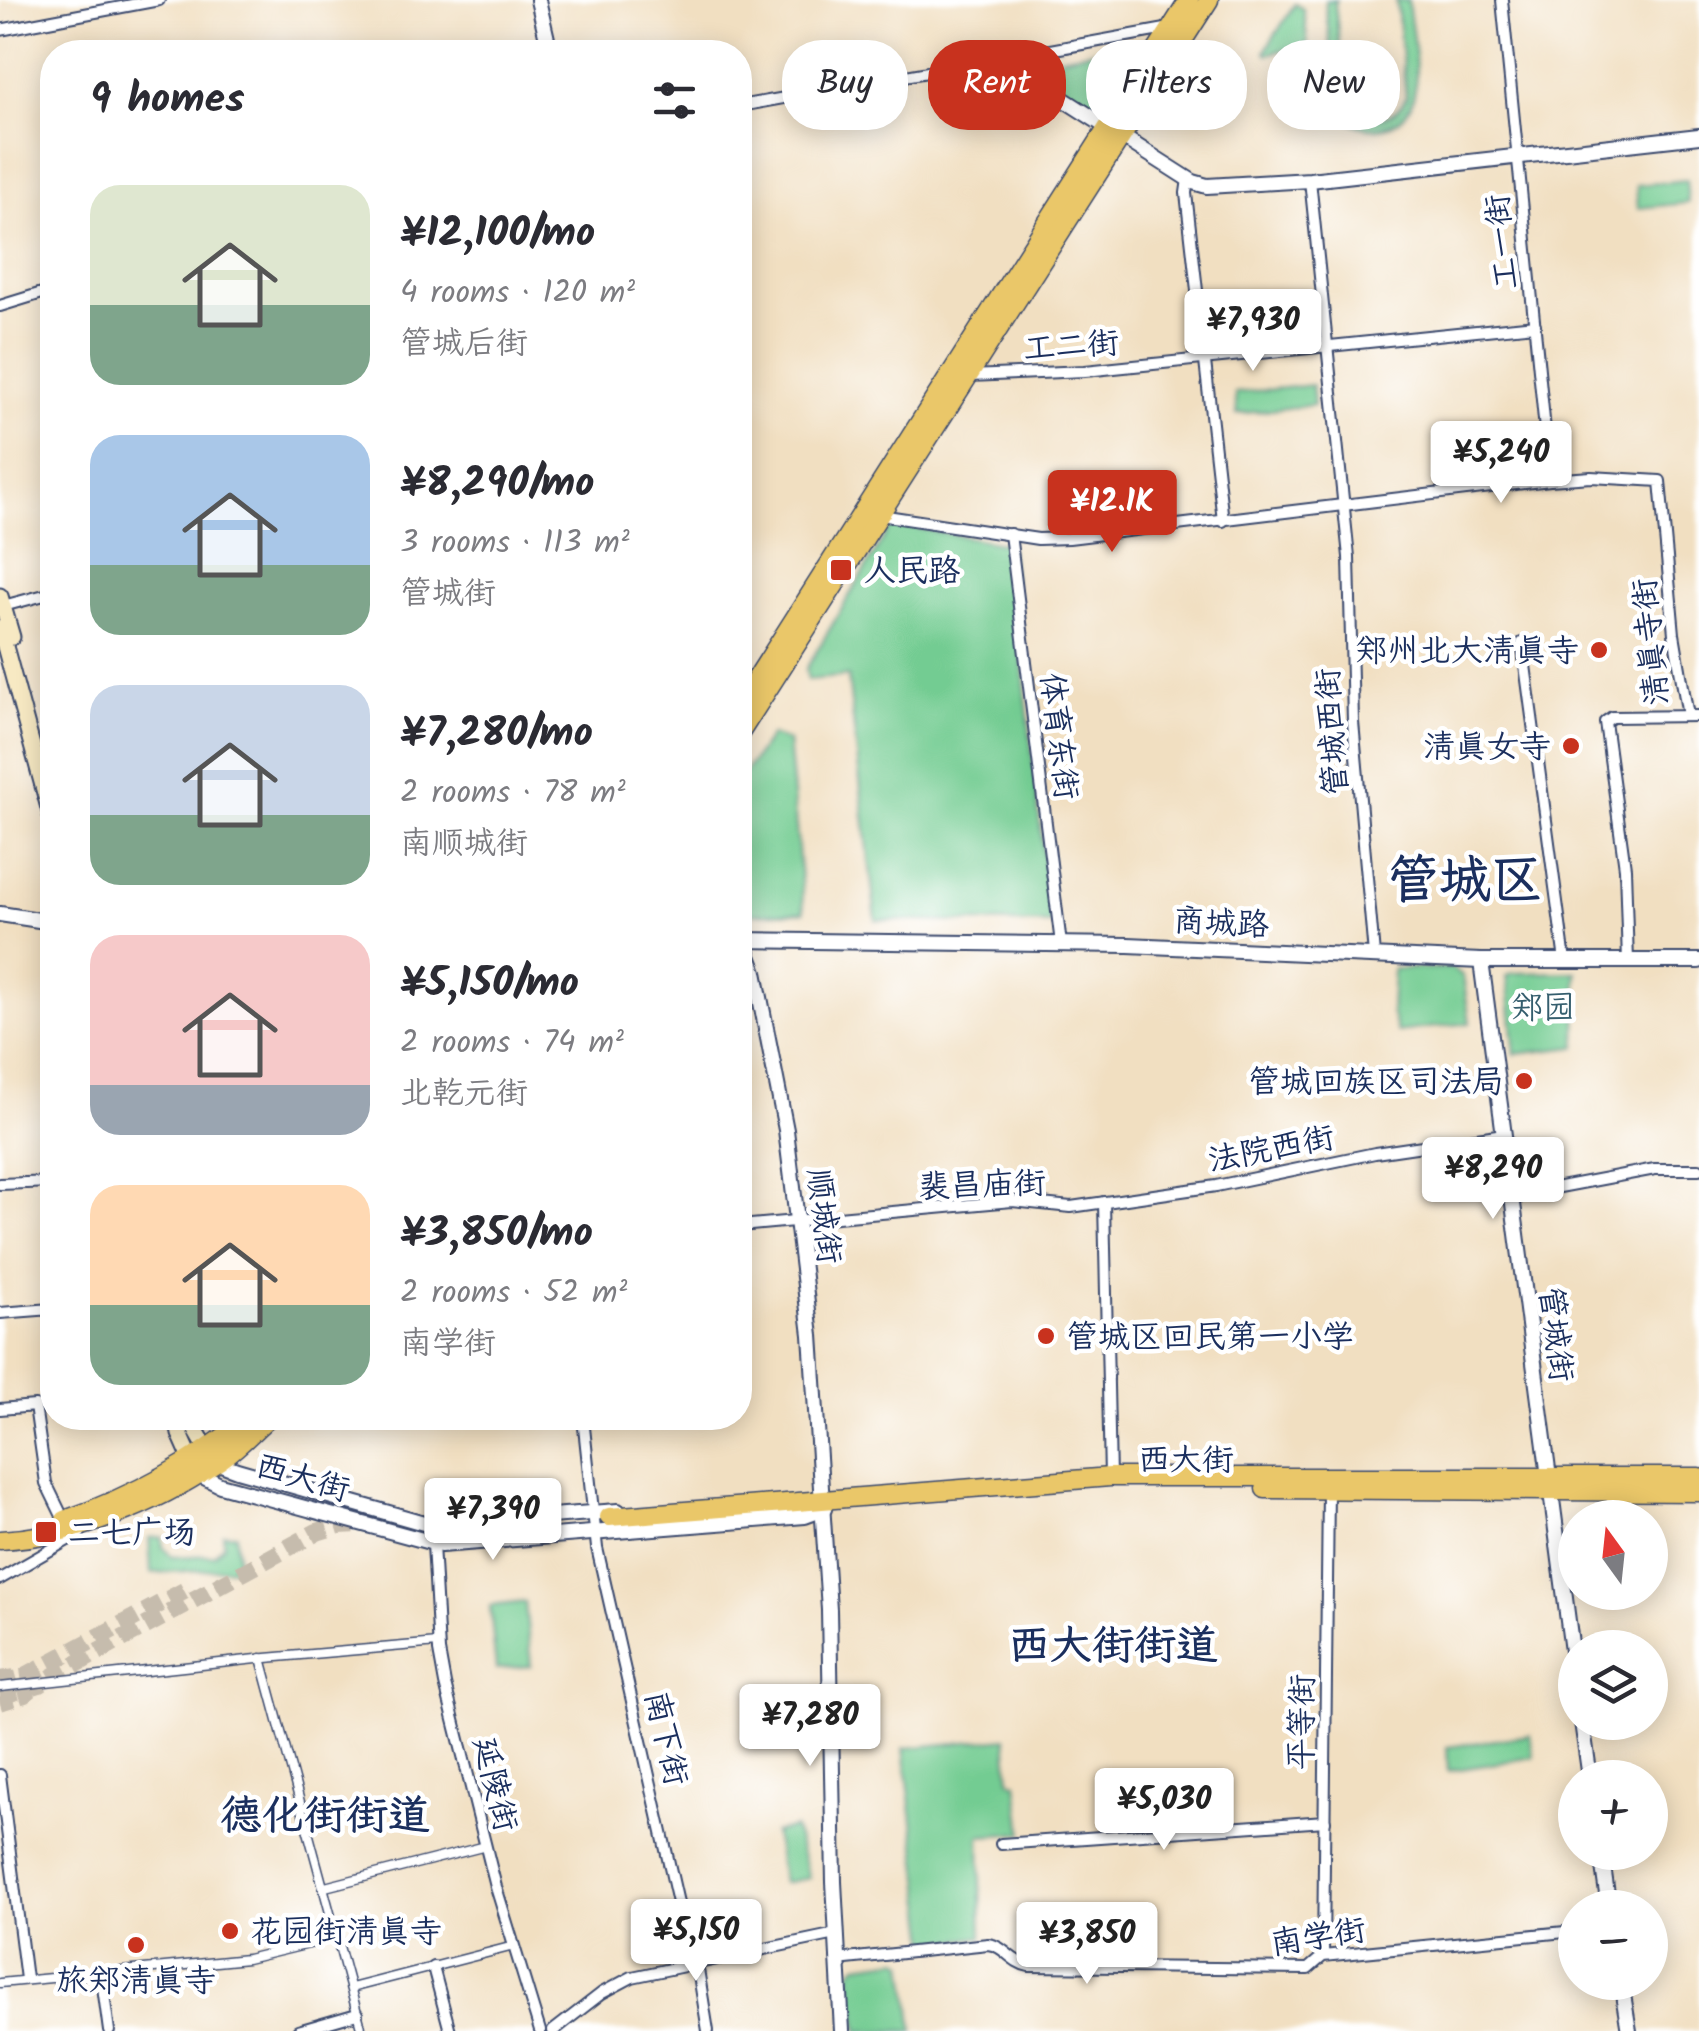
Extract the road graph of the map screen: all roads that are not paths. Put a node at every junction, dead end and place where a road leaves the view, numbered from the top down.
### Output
1 (159, 0) edge
2 (538, 0) edge
3 (1189, 0) edge
4 (1209, 0) edge
5 (1502, 0) edge
6 (1171, 28) junction
7 (0, 30) edge
8 (547, 40) edge
9 (1066, 46) edge
10 (928, 71) edge
11 (1066, 102) edge
12 (752, 104) edge
13 (1114, 133) junction
14 (1699, 136) edge
15 (1518, 156) junction
16 (1188, 179) junction
17 (1310, 180) junction
18 (40, 294) edge
19 (0, 306) edge
20 (1535, 324) junction
21 (1329, 346) junction
22 (1207, 358) junction
23 (969, 376) junction
24 (1550, 480) junction
25 (1344, 506) junction
26 (880, 515) junction
27 (1222, 521) junction
28 (1010, 534) junction
29 (40, 595) edge
30 (2, 601) edge
31 (0, 628) edge
32 (1522, 643) dead end
33 (752, 686) edge
34 (752, 715) edge
35 (1694, 716) edge
36 (40, 738) edge
37 (40, 775) edge
38 (0, 914) edge
39 (40, 920) edge
40 (752, 940) edge
41 (1061, 944) junction
42 (1374, 954) junction
43 (1480, 961) junction
44 (1699, 961) edge
45 (1566, 962) junction
46 (1628, 962) junction
47 (752, 965) edge
48 (1504, 1134) junction
49 (1699, 1168) edge
50 (40, 1182) edge
51 (0, 1184) edge
52 (1165, 1193) joint
53 (1512, 1196) junction
54 (1104, 1202) junction
55 (799, 1220) junction
56 (752, 1225) edge
57 (40, 1310) edge
58 (0, 1313) edge
59 (0, 1409) edge
60 (184, 1430) edge
61 (193, 1430) edge
62 (236, 1430) edge
63 (251, 1430) edge
64 (585, 1430) edge
65 (204, 1462) junction
66 (1110, 1477) junction
67 (1699, 1477) edge
68 (1548, 1484) junction
69 (1328, 1489) junction
70 (1699, 1492) edge
71 (823, 1504) junction
72 (64, 1520) junction
73 (102, 1520) junction
74 (600, 1522) junction
75 (0, 1529) edge
76 (0, 1540) edge
77 (433, 1544) junction
78 (0, 1579) edge
79 (1569, 1630) edge
80 (438, 1642) junction
81 (261, 1658) junction
82 (0, 1688) edge
83 (0, 1775) edge
84 (1324, 1822) junction
85 (4, 1836) edge
86 (1001, 1844) dead end
87 (486, 1846) junction
88 (324, 1887) junction
89 (1558, 1933) edge
90 (836, 1934) junction
91 (338, 1937) junction
92 (514, 1946) junction
93 (1324, 1956) junction
94 (838, 1960) junction
95 (694, 1964) junction
96 (434, 1967) junction
97 (101, 1972) junction
98 (26, 1979) junction
99 (0, 1982) edge
100 (350, 1988) junction
101 (1624, 2000) edge
102 (357, 2014) junction
103 (108, 2031) edge
104 (298, 2031) edge
105 (362, 2031) edge
106 (450, 2031) edge
107 (540, 2031) edge
108 (554, 2031) edge
109 (708, 2031) edge
110 (842, 2031) edge
111 (1629, 2031) edge

1 - 7 street
2 - 8 street
3 - 6 main road
4 - 13 main road
5 - 15 street, 工一街
6 - 9 street
6 - 13 main road
10 - 12 street
11 - 13 street
13 - 16 street
13 - 23 main road
13 - 33 main road
14 - 15 street
15 - 17 street
15 - 20 street, 工一街
16 - 17 street
16 - 22 street
17 - 21 street, 管城西街
18 - 19 street
20 - 21 street, 工二街
20 - 24 street, 工一街
21 - 22 street, 工二街
21 - 25 street, 管城西街
22 - 23 street, 工二街
22 - 27 street
23 - 26 main road
24 - 25 street
24 - 35 street, 清真寺街
25 - 27 street
25 - 42 street, 管城西街
26 - 28 street
26 - 34 main road
27 - 28 street
28 - 41 street, 体育东街
29 - 30 street
30 - 36 main road
31 - 37 main road
32 - 45 street
35 - 46 street, 清真寺街
38 - 39 street
40 - 41 street, 商城路
41 - 42 street, 商城路
42 - 43 street, 商城路
43 - 45 street, 商城路
43 - 48 street, 管城街
44 - 46 street, 商城路
45 - 46 street, 商城路
47 - 55 street, 顺城街
48 - 52 street, 法院西街
48 - 53 street, 管城街
49 - 53 street
50 - 51 street
52 - 54 street, 裴昌庙街
53 - 68 street, 管城街
54 - 55 street, 裴昌庙街
54 - 66 street
55 - 56 street, 裴昌庙街
55 - 71 street, 顺城街
57 - 58 street
59 - 72 street
60 - 65 main road
61 - 65 main road
62 - 65 main road
63 - 65 main road
64 - 74 street, 南下街
65 - 72 main road
65 - 73 main road
65 - 74 street, 西大街
65 - 77 street, 西大街
66 - 68 main road, 西大街
66 - 71 main road, 西大街
67 - 68 main road
68 - 69 main road, 西大街
68 - 70 main road
68 - 79 street, 管城街
69 - 71 main road, 西大街
69 - 84 street, 平等街
71 - 74 main road, 西大街
71 - 90 street, 顺城街
72 - 75 main road
73 - 76 main road
73 - 78 street
74 - 77 street, 西大街
74 - 95 street, 南下街
77 - 80 street, 延陵街
80 - 81 street
80 - 87 street, 延陵街
81 - 82 street
81 - 88 street
83 - 85 street
84 - 86 street
84 - 93 street, 平等街
85 - 98 street
87 - 88 street
87 - 92 street, 延陵街
88 - 91 street
89 - 93 street, 南学街
90 - 94 street, 顺城街
90 - 95 street
91 - 97 street
91 - 100 street
92 - 96 street
92 - 107 street, 延陵街
93 - 94 street, 南学街
94 - 110 street, 顺城街
95 - 108 street
95 - 109 street, 南下街
96 - 100 street
96 - 106 street
97 - 98 street
97 - 103 street
98 - 99 street
100 - 102 street
101 - 111 street
102 - 104 street
102 - 105 street

